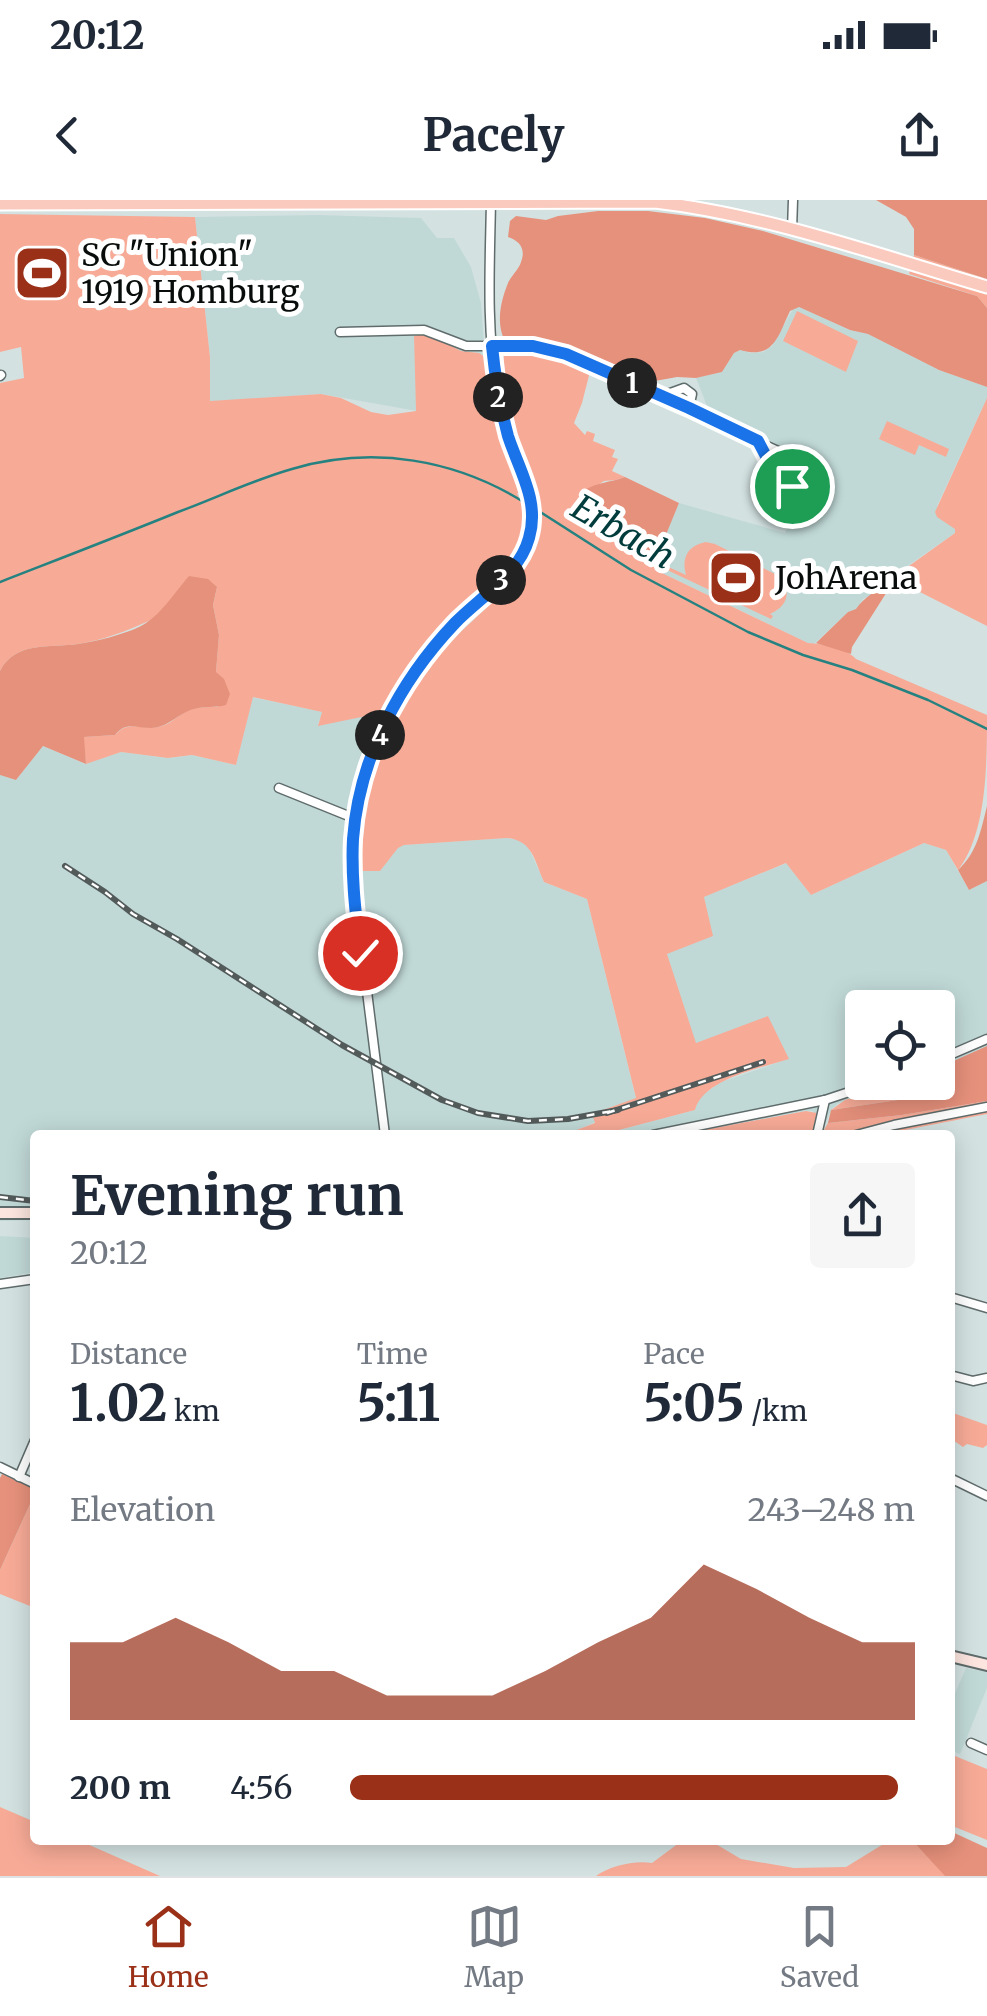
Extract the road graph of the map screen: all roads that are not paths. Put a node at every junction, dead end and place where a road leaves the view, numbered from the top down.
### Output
1 (793, 200) edge
2 (491, 202) edge
3 (0, 204) edge
4 (792, 230) junction
5 (987, 287) edge
6 (340, 332) dead end
7 (492, 346) junction
8 (662, 396) junction
9 (689, 408) junction
10 (758, 441) junction
11 (279, 788) dead end
12 (356, 819) junction
13 (987, 1038) edge
14 (955, 1052) edge
15 (845, 1093) edge
16 (825, 1100) junction
17 (987, 1107) edge
18 (384, 1130) edge
19 (678, 1130) edge
20 (819, 1130) edge
21 (875, 1130) edge
22 (0, 1212) edge
23 (30, 1212) edge
24 (30, 1280) edge
25 (0, 1284) edge
26 (955, 1298) edge
27 (987, 1308) edge
28 (955, 1376) edge
29 (987, 1378) edge
30 (30, 1452) edge
31 (0, 1467) edge
32 (19, 1477) junction
33 (955, 1480) edge
34 (30, 1482) edge
35 (987, 1496) edge
36 (955, 1657) edge
37 (987, 1665) edge
38 (970, 1743) dead end
39 (987, 1750) edge

1 - 4 street
2 - 3 main road
2 - 4 main road
2 - 7 street
4 - 5 main road
6 - 7 street
7 - 8 street
7 - 12 street
8 - 9 street
8 - 9 street
9 - 10 street
10 - 10 street
11 - 12 street
12 - 18 street
13 - 14 street
15 - 16 street
16 - 19 street
16 - 20 street
17 - 21 street
22 - 23 street
24 - 25 street
26 - 27 street
28 - 29 street
30 - 32 street
31 - 32 street
32 - 34 street
33 - 35 street
36 - 37 street
38 - 39 street

